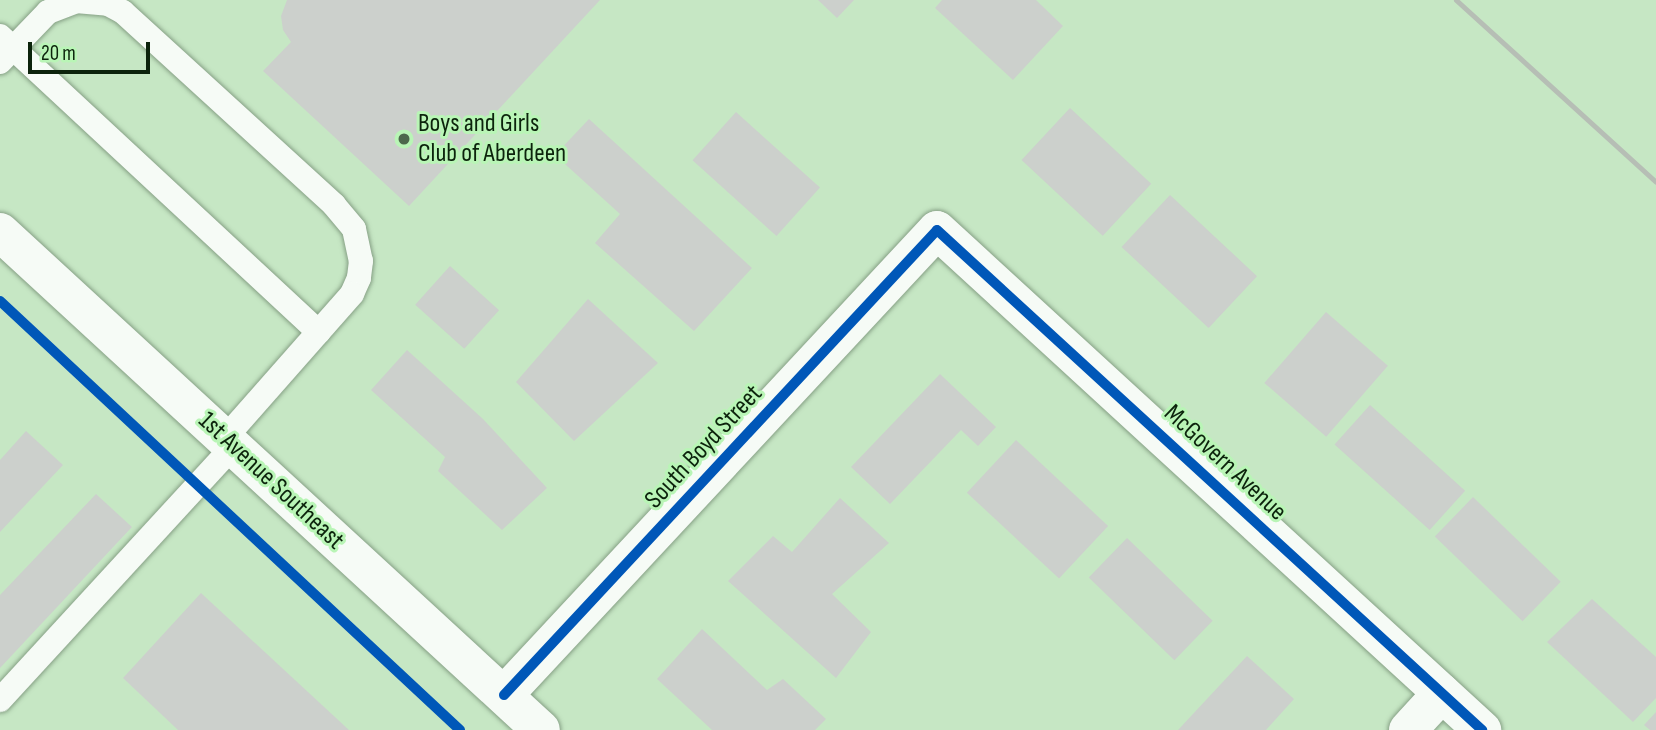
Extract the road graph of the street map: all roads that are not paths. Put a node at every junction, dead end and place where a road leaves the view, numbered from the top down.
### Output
1 (4, 49) edge
2 (937, 230) joint
3 (0, 232) edge
4 (319, 332) junction
5 (229, 442) junction
6 (1442, 694) junction
7 (504, 695) junction
8 (0, 700) edge
9 (541, 730) edge
10 (1408, 730) edge
11 (1482, 730) edge

1 - 4 lane
1 - 4 lane
2 - 6 street, McGovern Avenue
2 - 7 street, South Boyd Street
3 - 5 street, 1st Avenue Southeast
4 - 5 lane
5 - 7 street, 1st Avenue Southeast
5 - 8 lane
6 - 10 street
6 - 11 street, McGovern Avenue
7 - 9 street, 1st Avenue Southeast

